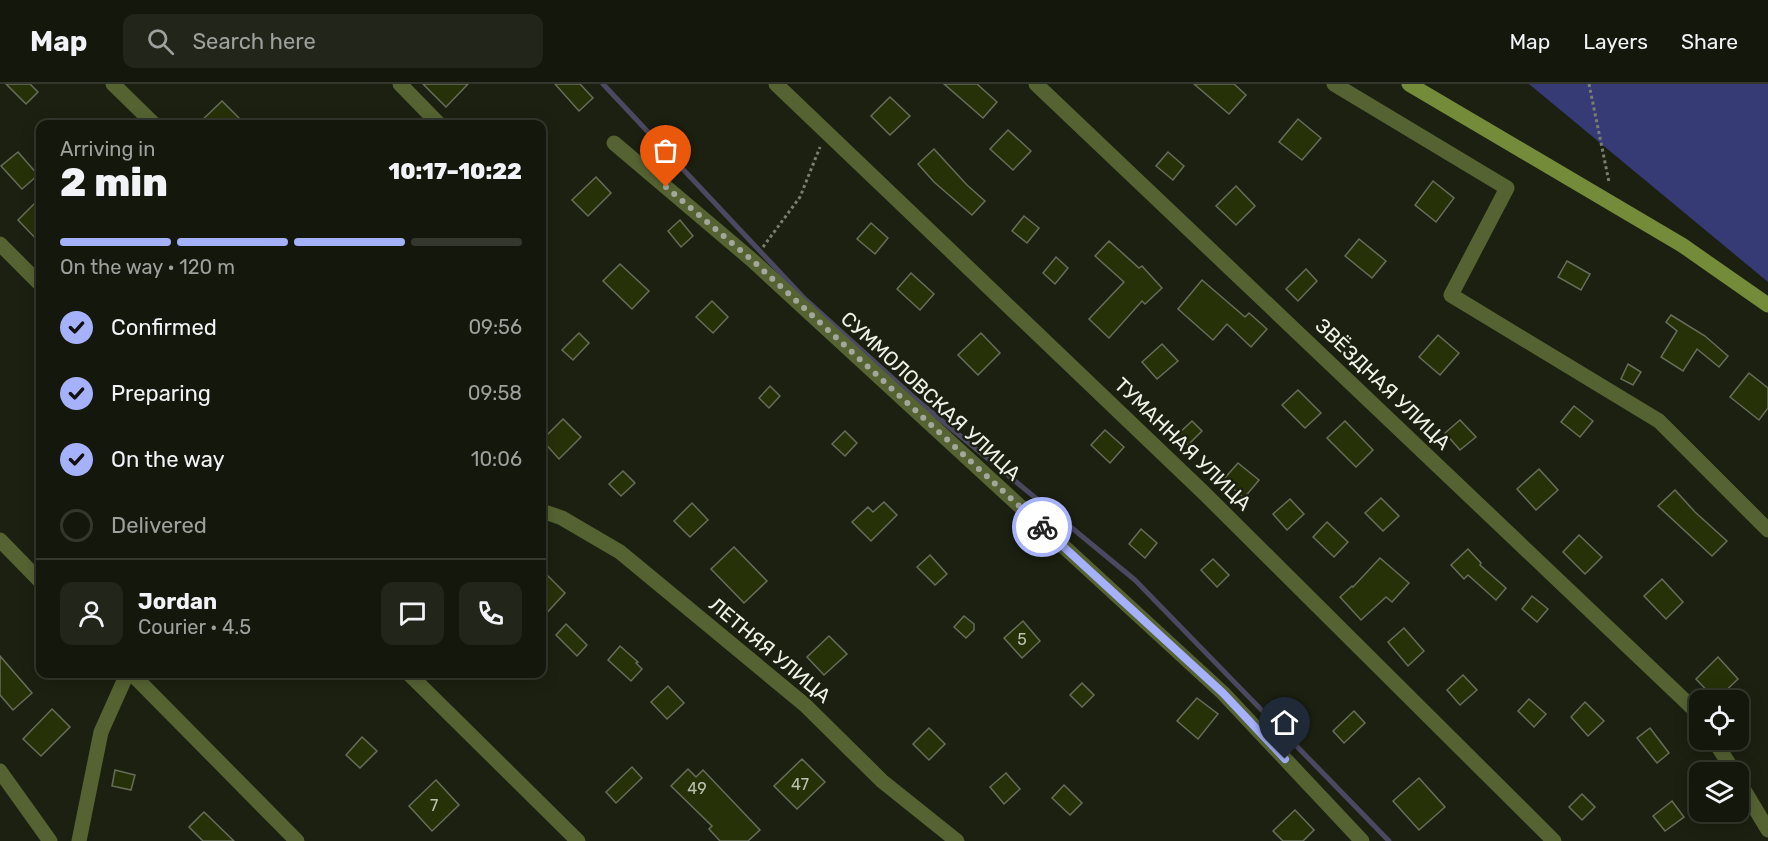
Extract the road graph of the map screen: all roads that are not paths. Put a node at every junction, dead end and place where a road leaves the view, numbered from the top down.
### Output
1 (113, 84) edge
2 (400, 84) edge
3 (777, 84) edge
4 (1036, 84) edge
5 (1334, 84) edge
6 (1409, 84) edge
7 (150, 120) edge
8 (435, 120) edge
9 (614, 143) dead end
10 (0, 243) edge
11 (36, 280) edge
12 (1768, 305) edge
13 (546, 512) edge
14 (1768, 530) edge
15 (0, 540) edge
16 (36, 577) edge
17 (126, 678) edge
18 (136, 678) edge
19 (413, 678) edge
20 (1689, 705) edge
21 (0, 771) edge
22 (1749, 798) edge
23 (1768, 830) edge
24 (50, 841) edge
25 (79, 841) edge
26 (297, 841) edge
27 (578, 841) edge
28 (957, 841) edge
29 (1362, 841) edge
30 (1554, 841) edge

1 - 7 street
2 - 8 street
3 - 30 street, ТУМАННАЯ УЛИЦА
4 - 20 street, ЗВЁЗДНАЯ УЛИЦА
5 - 14 street
6 - 12 main road
9 - 29 street, СУММОЛОВСКАЯ УЛИЦА
10 - 11 street
13 - 28 street, ЛЕТНЯЯ УЛИЦА
15 - 16 street
17 - 25 street
18 - 26 street
19 - 27 street
21 - 24 street
22 - 23 street

